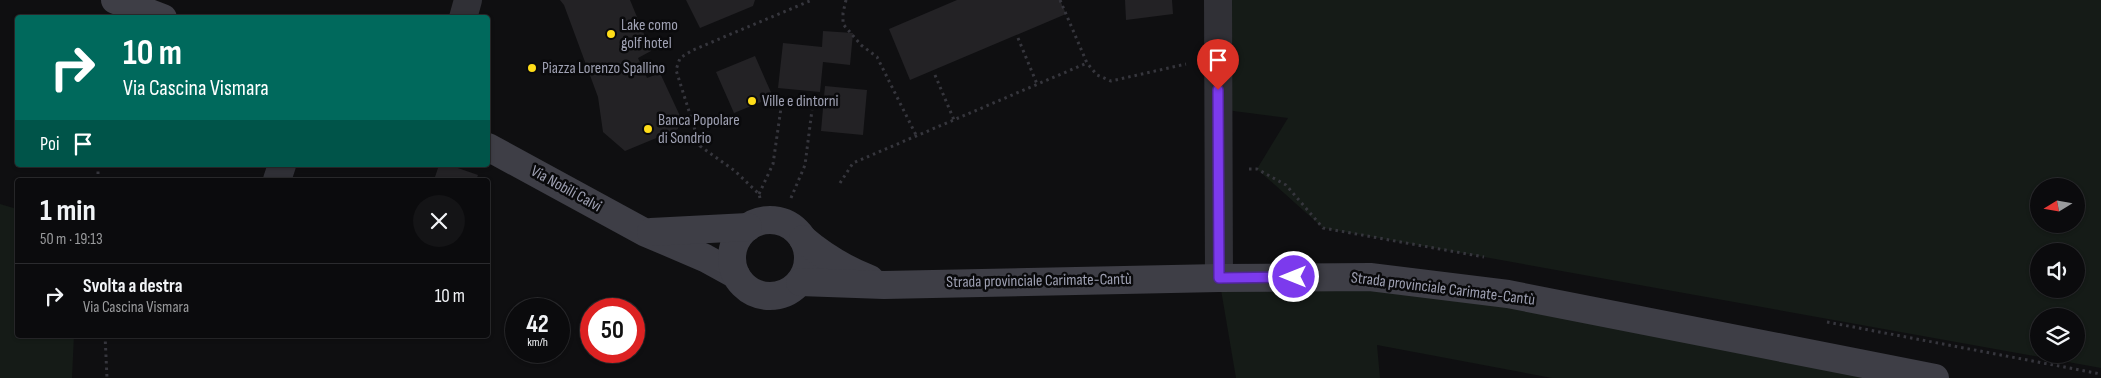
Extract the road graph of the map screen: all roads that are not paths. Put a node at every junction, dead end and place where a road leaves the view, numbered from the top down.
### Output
1 (115, 0) edge
2 (468, 0) edge
3 (1218, 0) edge
4 (155, 15) edge
5 (464, 15) edge
6 (490, 148) edge
7 (756, 224) junction
8 (644, 232) junction
9 (803, 239) junction
10 (736, 275) junction
11 (1219, 278) junction
12 (800, 282) junction
13 (884, 285) junction
14 (1936, 378) edge

1 - 4 main road
2 - 5 street
3 - 11 street
6 - 8 main road, Via Nobili Calvi
7 - 8 main road
7 - 9 main road
7 - 10 main road
8 - 10 main road, Via Nobili Calvi
9 - 12 main road
9 - 13 main road, Strada provinciale Carimate-Cantù
10 - 12 main road
11 - 13 main road, Strada provinciale Carimate-Cantù
11 - 14 main road, Strada provinciale Carimate-Cantù
12 - 13 main road, Strada provinciale Carimate-Cantù

